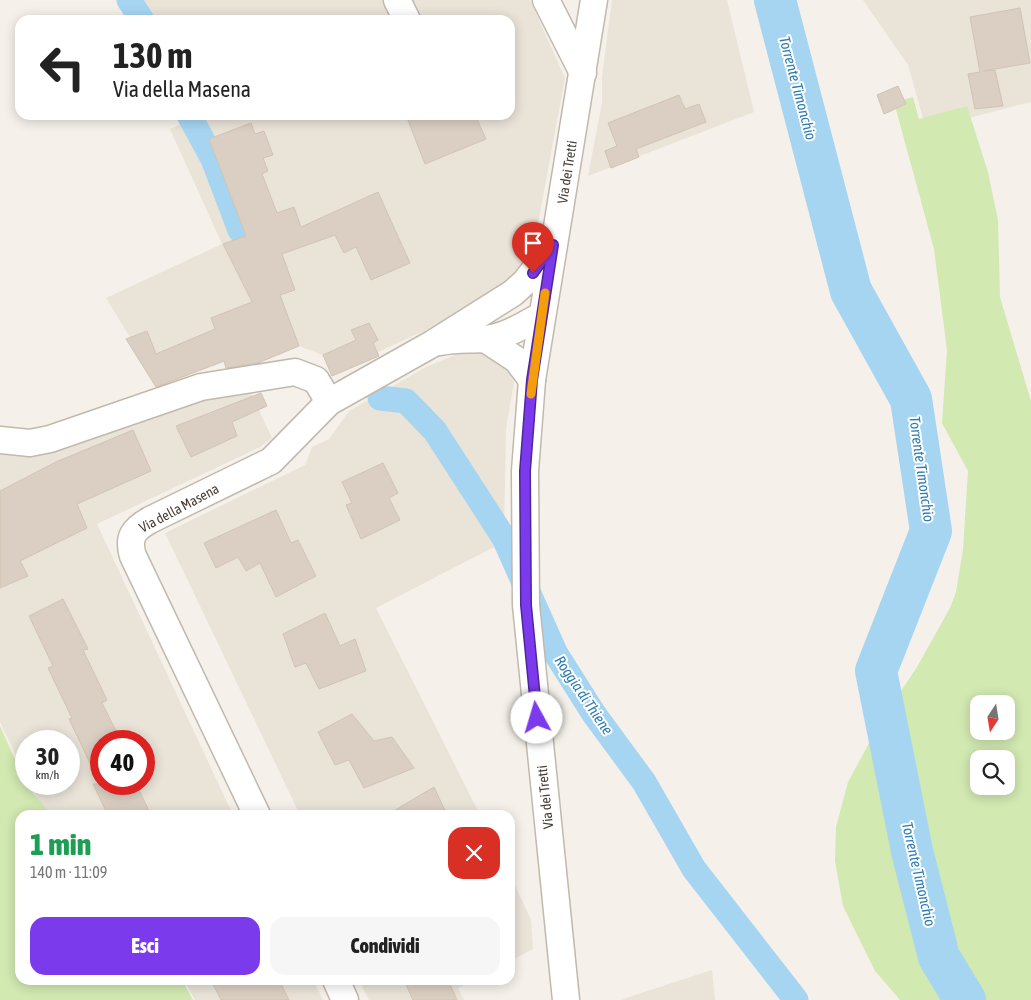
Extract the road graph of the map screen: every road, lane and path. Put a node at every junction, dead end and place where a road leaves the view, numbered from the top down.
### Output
1 (389, 0) edge
2 (397, 0) edge
3 (546, 0) edge
4 (594, 0) edge
5 (389, 15) edge
6 (404, 15) edge
7 (583, 73) junction
8 (553, 245) junction
9 (542, 315) junction
10 (463, 324) junction
11 (485, 339) junction
12 (432, 344) junction
13 (532, 380) junction
14 (329, 402) junction
15 (0, 440) edge
16 (255, 810) edge
17 (338, 985) edge
18 (345, 1000) edge
19 (566, 1000) edge

1 - 5 street
2 - 6 street
3 - 7 street
4 - 7 street, Via dei Tretti
7 - 8 street, Via dei Tretti
8 - 9 street, Via dei Tretti
8 - 10 street, Via della Masena
9 - 10 street, Via della Masena
9 - 11 street, Via della Masena
9 - 13 street, Via dei Tretti
10 - 12 street, Via della Masena
11 - 12 street, Via della Masena
11 - 13 street
12 - 14 street, Via della Masena
13 - 19 street, Via dei Tretti
14 - 15 street
14 - 16 street, Via della Masena
17 - 18 street

